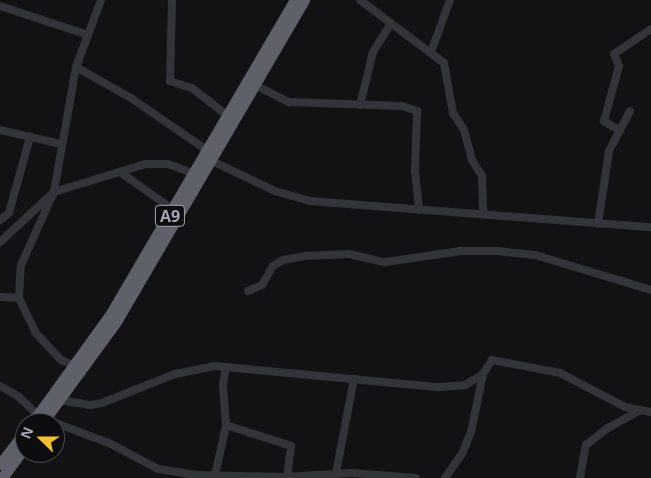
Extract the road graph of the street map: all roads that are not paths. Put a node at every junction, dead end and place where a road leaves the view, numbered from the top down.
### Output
1 (101, 0) edge
2 (172, 0) edge
3 (295, 0) edge
4 (304, 0) edge
5 (360, 0) edge
6 (450, 0) edge
7 (0, 6) edge
8 (391, 23) junction
9 (651, 29) edge
10 (88, 35) junction
11 (431, 52) junction
12 (76, 67) junction
13 (256, 86) junction
14 (360, 105) junction
15 (630, 111) dead end
16 (228, 116) junction
17 (0, 130) edge
18 (620, 132) junction
19 (30, 137) junction
20 (61, 144) junction
21 (210, 156) junction
22 (120, 172) junction
23 (195, 174) junction
24 (54, 192) junction
25 (174, 210) junction
26 (419, 210) junction
27 (483, 214) junction
28 (0, 220) edge
29 (598, 224) junction
30 (651, 227) edge
31 (0, 242) edge
32 (651, 290) edge
33 (248, 291) dead end
34 (0, 298) edge
35 (19, 298) junction
36 (114, 318) junction
37 (75, 366) junction
38 (226, 367) junction
39 (483, 374) junction
40 (354, 379) junction
41 (0, 386) edge
42 (59, 400) junction
43 (639, 411) junction
44 (651, 412) edge
45 (33, 413) edge
46 (44, 413) edge
47 (46, 413) edge
48 (226, 425) junction
49 (65, 429) edge
50 (15, 445) edge
51 (15, 460) edge
52 (0, 464) edge
53 (336, 473) junction
54 (215, 476) junction
55 (353, 476) edge
56 (287, 477) junction
57 (2, 478) edge
58 (416, 478) edge
59 (445, 478) edge
60 (580, 478) edge

1 - 10 street
2 - 16 street
3 - 16 highway, A9
4 - 13 highway, A9
5 - 8 street
6 - 11 street
7 - 10 street
8 - 11 street
8 - 14 street
9 - 18 street
10 - 12 street
11 - 27 street
12 - 20 street
12 - 21 street
13 - 14 street
13 - 21 highway, A9
14 - 26 street
15 - 18 street
16 - 21 highway, A9
17 - 19 street
18 - 29 street
19 - 20 street
19 - 28 street
20 - 24 street
21 - 23 highway, A9
21 - 26 street
21 - 36 highway, A9
22 - 23 street
22 - 24 street
22 - 25 street
23 - 25 highway, A9
24 - 31 street
24 - 35 street
25 - 36 highway, A9
26 - 27 street
27 - 29 street
29 - 30 street
32 - 33 street
34 - 35 street
35 - 37 street
36 - 37 highway, A9
36 - 42 highway, A9
37 - 46 highway, A9
38 - 40 street
38 - 42 street
38 - 48 street
39 - 40 street
39 - 43 street
39 - 59 street
40 - 53 street
41 - 45 street
42 - 47 highway, A9
43 - 44 street
43 - 60 street
48 - 54 street
48 - 56 street
49 - 54 street
50 - 52 highway
51 - 57 highway
53 - 55 street
53 - 56 street
54 - 56 street
55 - 58 street

